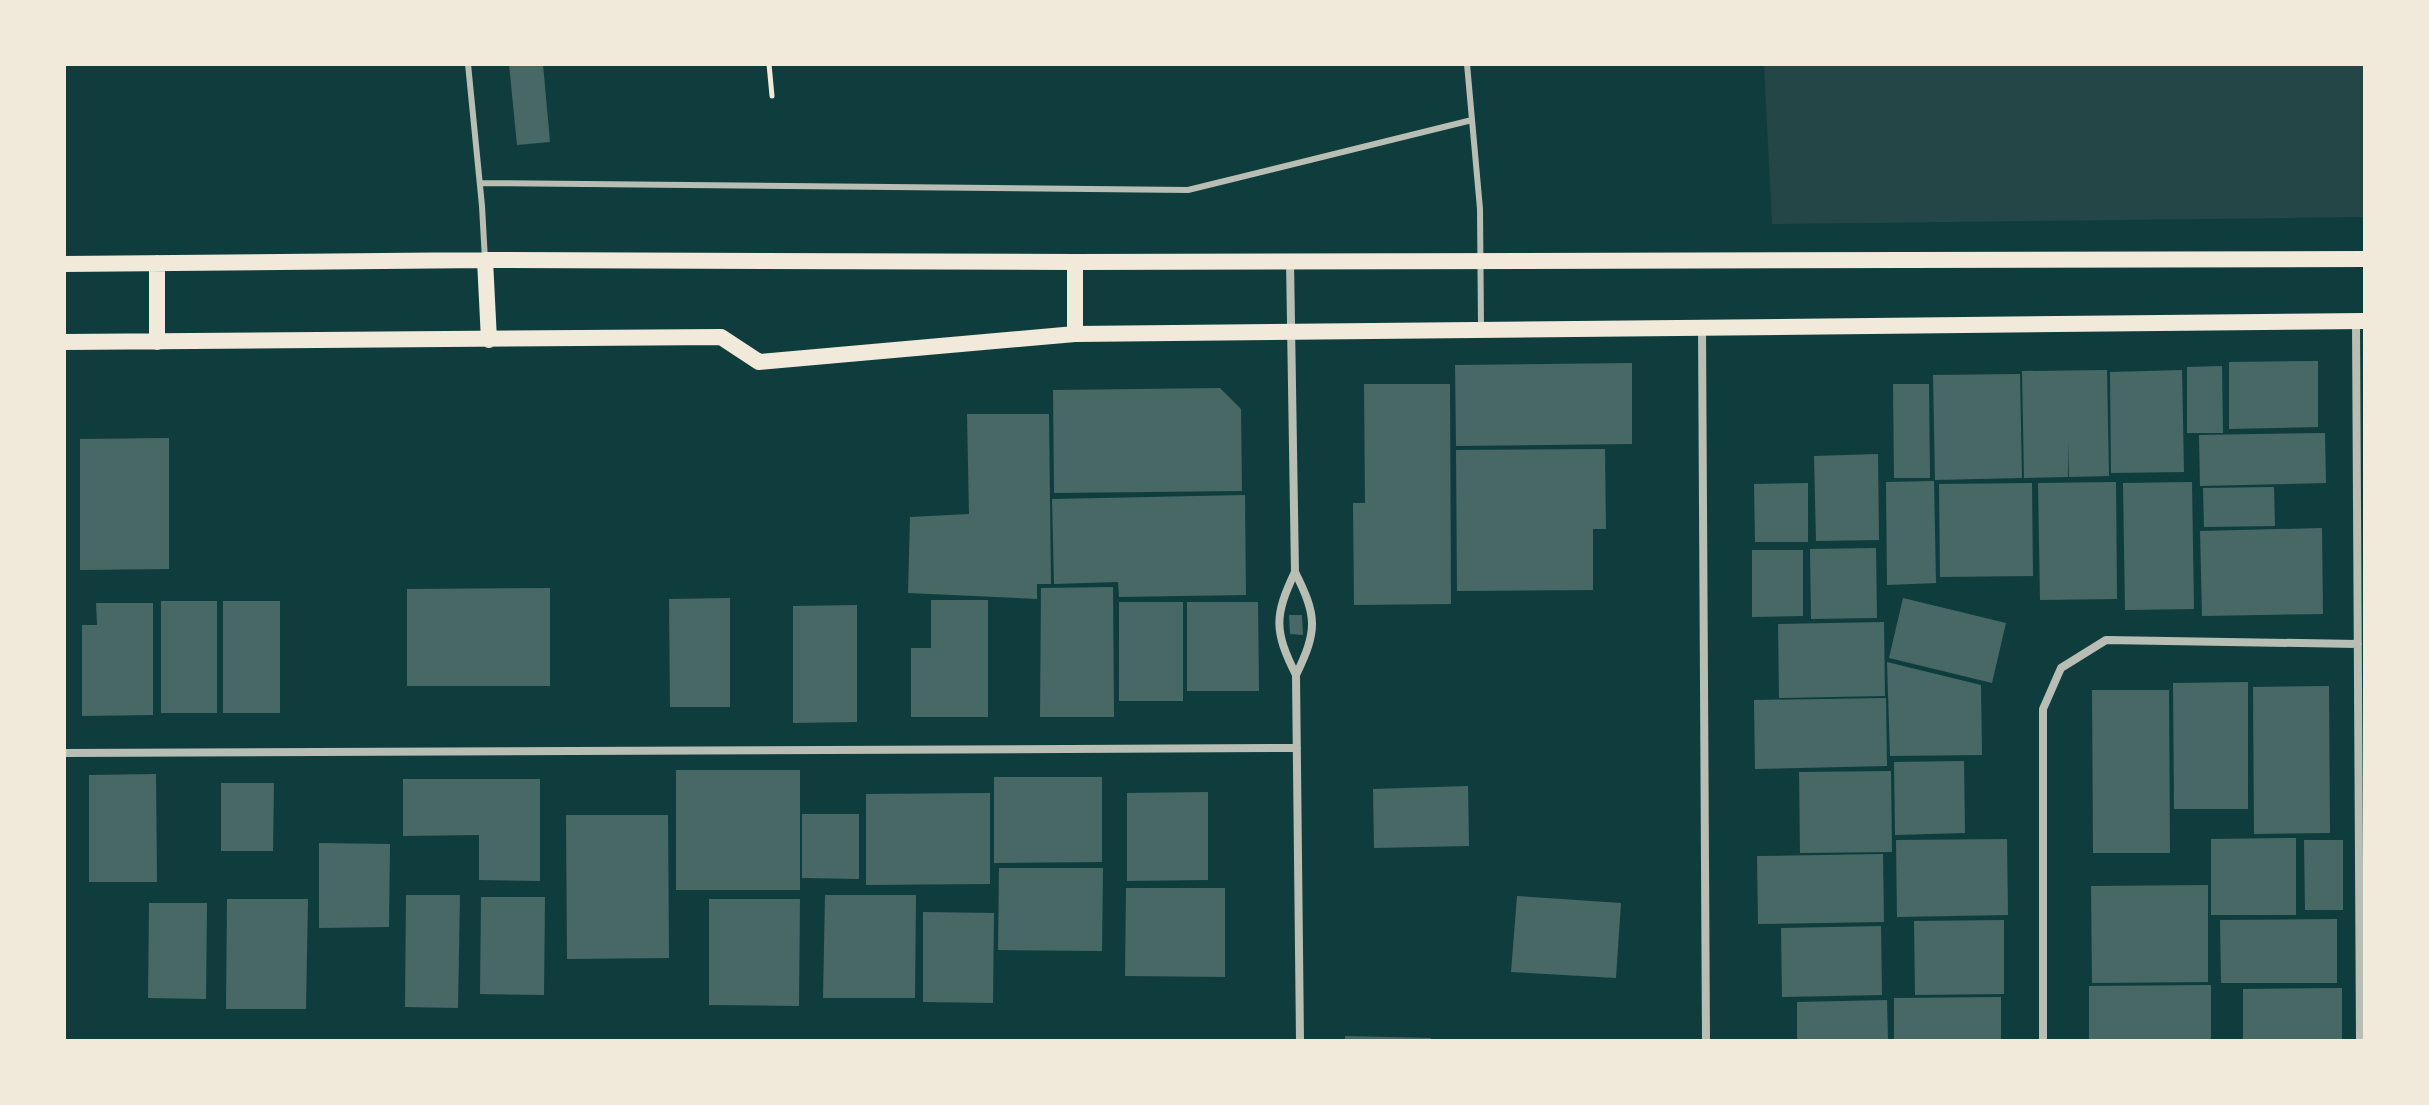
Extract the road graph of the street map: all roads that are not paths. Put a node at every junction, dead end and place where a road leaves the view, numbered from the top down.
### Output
1 (468, 64) edge
2 (1467, 64) edge
3 (1472, 120) junction
4 (480, 183) junction
5 (2365, 259) edge
6 (485, 260) junction
7 (1290, 260) junction
8 (1480, 261) junction
9 (1075, 262) junction
10 (157, 263) junction
11 (64, 264) edge
12 (2360, 321) edge
13 (1702, 328) junction
14 (1481, 331) junction
15 (1292, 333) junction
16 (1075, 334) junction
17 (489, 340) junction
18 (64, 342) edge
19 (157, 342) junction
20 (1295, 572) junction
21 (2358, 644) junction
22 (1296, 675) junction
23 (1297, 748) junction
24 (64, 753) edge
25 (1300, 1041) edge
26 (1706, 1041) edge
27 (2043, 1041) edge
28 (2360, 1041) edge

1 - 4 lane
2 - 3 lane
3 - 4 lane
3 - 8 lane
4 - 6 lane
5 - 8 main road
6 - 9 main road
6 - 10 main road
6 - 17 main road
7 - 8 main road
7 - 9 main road
7 - 15 street
8 - 14 lane
9 - 16 main road
10 - 11 main road
10 - 19 main road
12 - 13 main road
12 - 21 street
13 - 14 main road
13 - 26 street
14 - 15 main road
15 - 16 main road
15 - 20 street
16 - 17 main road
17 - 19 main road
18 - 19 main road
20 - 22 street
20 - 22 street
21 - 27 street
21 - 28 street
22 - 23 street
23 - 24 street
23 - 25 street

